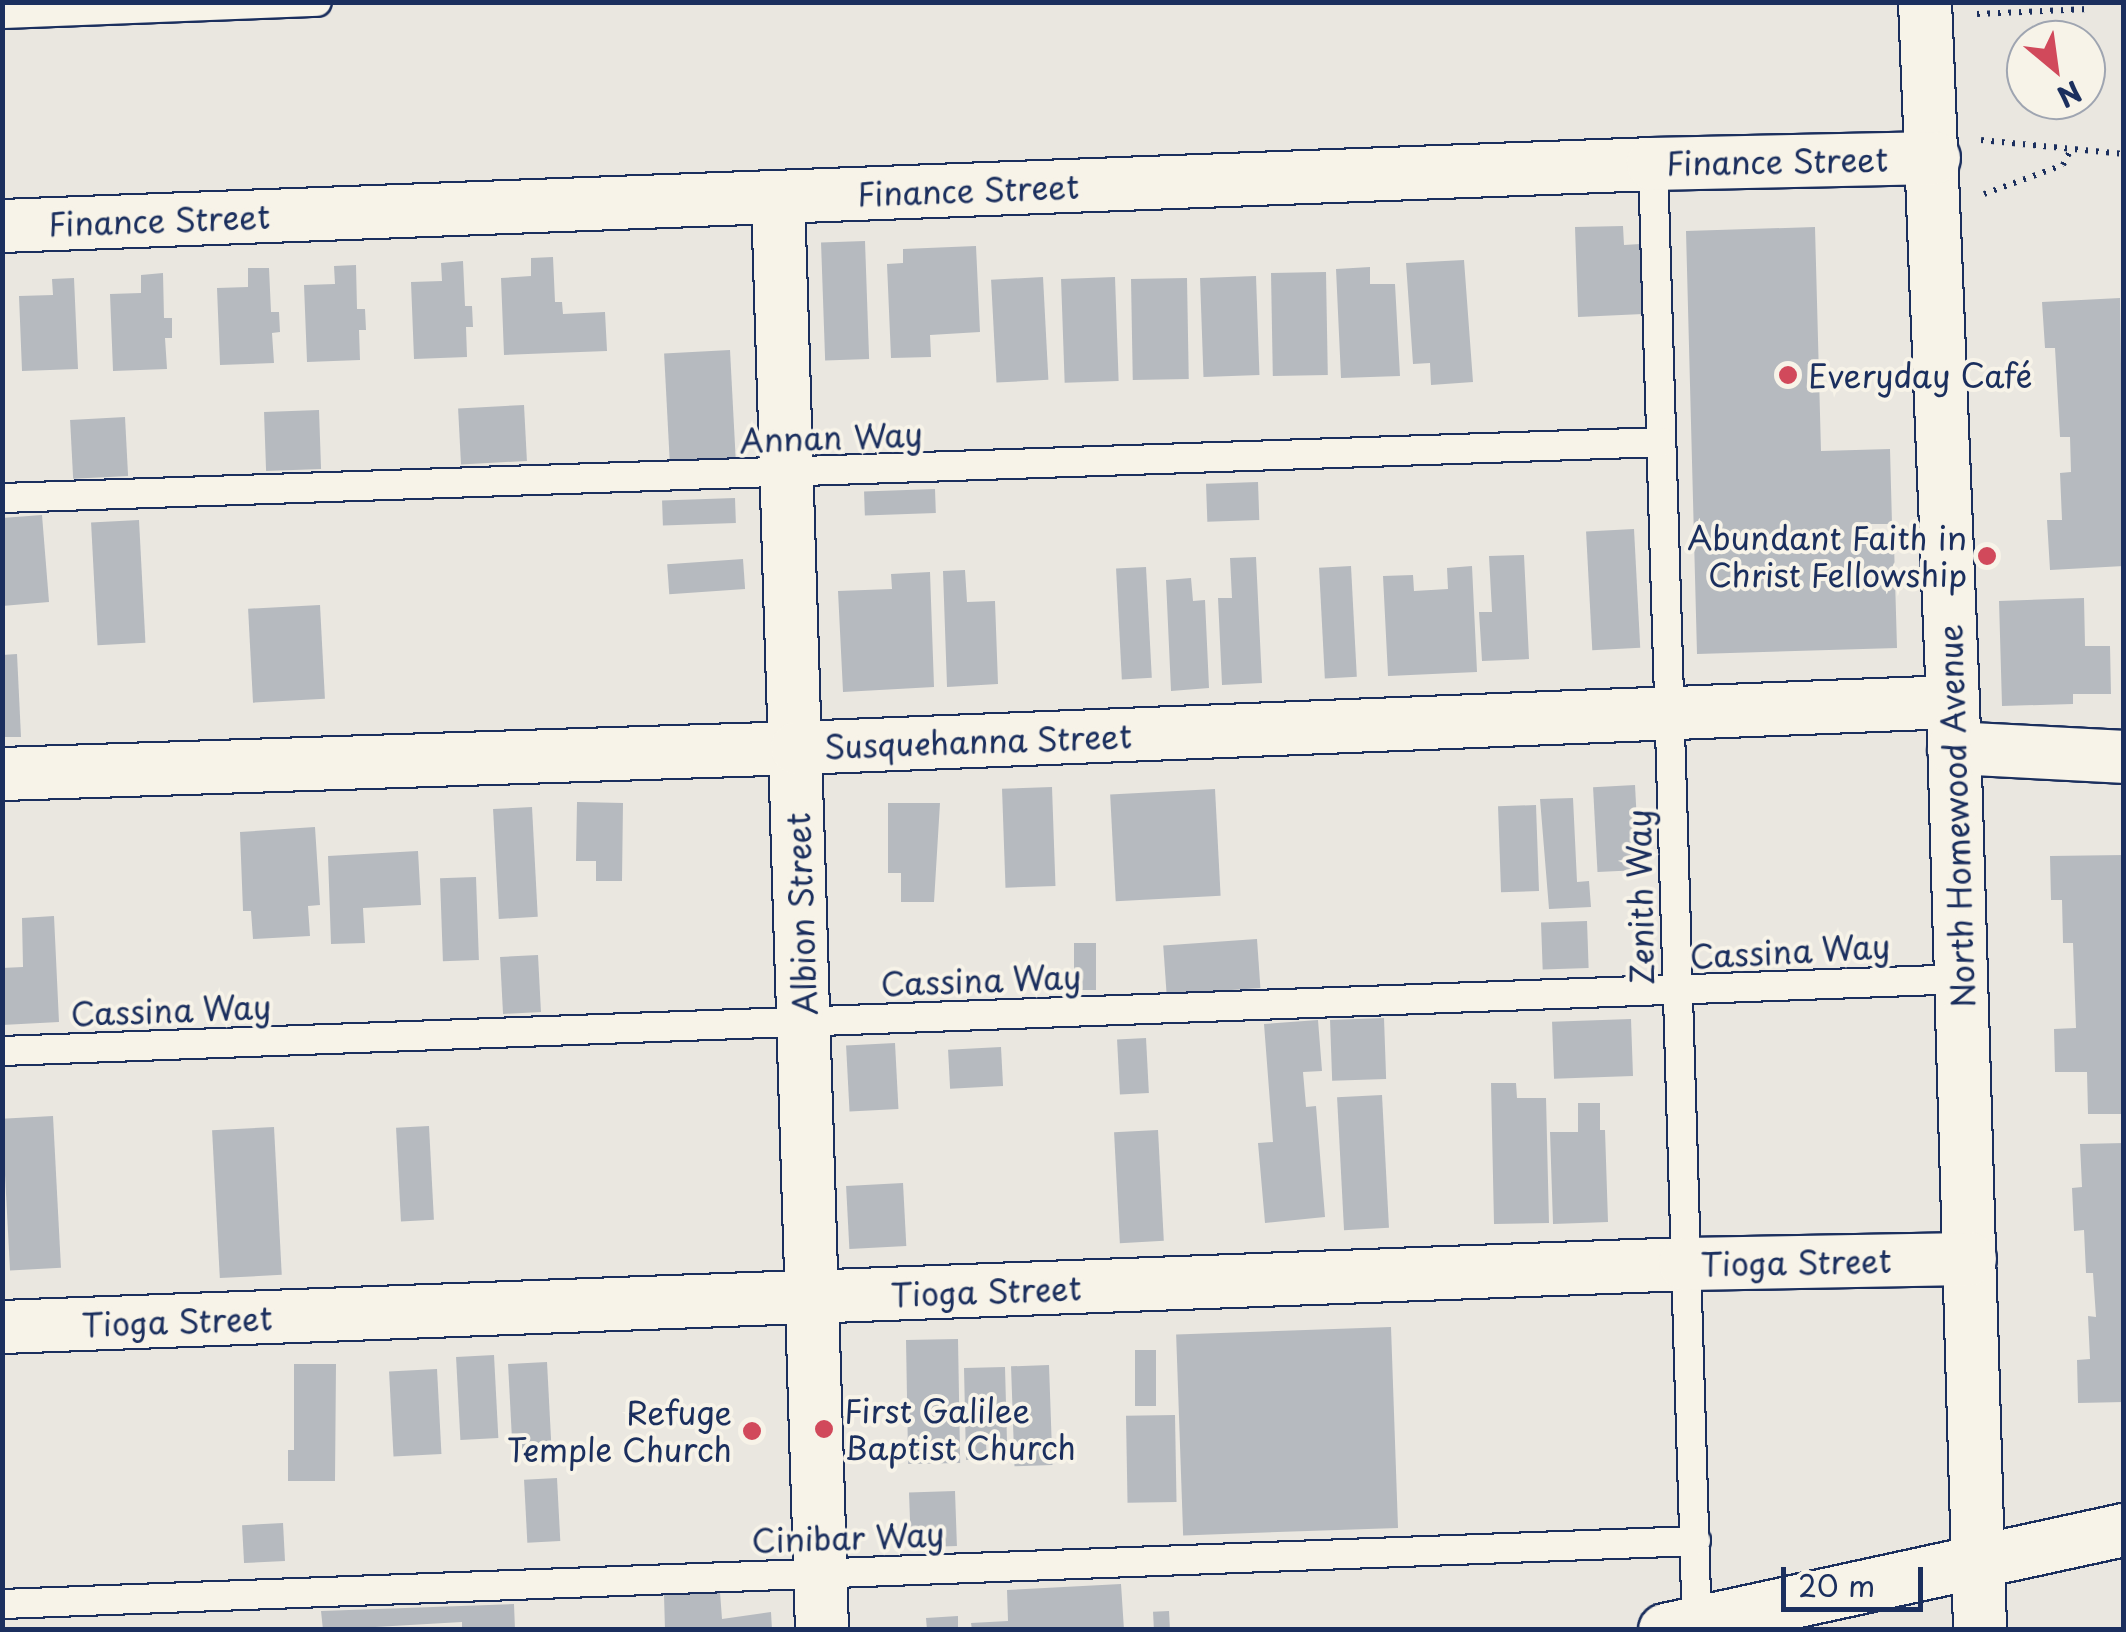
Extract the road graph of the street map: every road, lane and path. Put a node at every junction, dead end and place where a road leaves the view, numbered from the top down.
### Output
1 (317, 2) edge
2 (1925, 2) edge
3 (2088, 9) dead end
4 (2, 14) edge
5 (1977, 14) dead end
6 (1957, 149) junction
7 (2071, 149) junction
8 (2124, 154) edge
9 (1654, 164) junction
10 (1984, 194) dead end
11 (778, 198) junction
12 (2, 226) edge
13 (1661, 442) junction
14 (788, 474) junction
15 (2, 498) edge
16 (1671, 714) junction
17 (1953, 725) junction
18 (796, 748) junction
19 (2124, 757) edge
20 (2, 774) edge
21 (1961, 979) junction
22 (1677, 992) junction
23 (804, 1021) junction
24 (2, 1051) edge
25 (1970, 1258) junction
26 (1685, 1264) junction
27 (814, 1298) junction
28 (2, 1327) edge
29 (2124, 1530) edge
30 (1696, 1541) junction
31 (1980, 1562) junction
32 (820, 1572) junction
33 (2, 1604) edge
34 (1686, 1627) edge
35 (822, 1630) edge
36 (1980, 1630) edge

1 - 4 lane
2 - 6 street, North Homewood Avenue
3 - 5 path
6 - 7 path
6 - 9 street, Finance Street
6 - 17 street, North Homewood Avenue
7 - 8 path
7 - 10 path
9 - 11 street, Finance Street
9 - 13 lane, Zenith Way
11 - 12 street, Finance Street
11 - 14 street, Albion Street
13 - 14 lane, Annan Way
13 - 16 lane, Zenith Way
14 - 15 lane, Annan Way
14 - 18 street, Albion Street
16 - 17 street, Susquehanna Street
16 - 18 street, Susquehanna Street
16 - 22 lane, Zenith Way
17 - 19 street, Susquehanna Street
17 - 21 street, North Homewood Avenue
18 - 20 street, Susquehanna Street
18 - 23 street, Albion Street
21 - 22 lane, Cassina Way
21 - 25 street, North Homewood Avenue
22 - 23 lane, Cassina Way
22 - 26 lane, Zenith Way
23 - 24 lane, Cassina Way
23 - 27 street, Albion Street
25 - 26 street, Tioga Street
25 - 31 street, North Homewood Avenue
26 - 27 street, Tioga Street
26 - 30 lane, Zenith Way
27 - 28 street, Tioga Street
27 - 32 street, Albion Street
29 - 31 street
30 - 32 lane, Cinibar Way
30 - 34 lane, Zenith Way
31 - 34 street
31 - 36 street, North Homewood Avenue
32 - 33 lane, Cinibar Way
32 - 35 street, Albion Street

